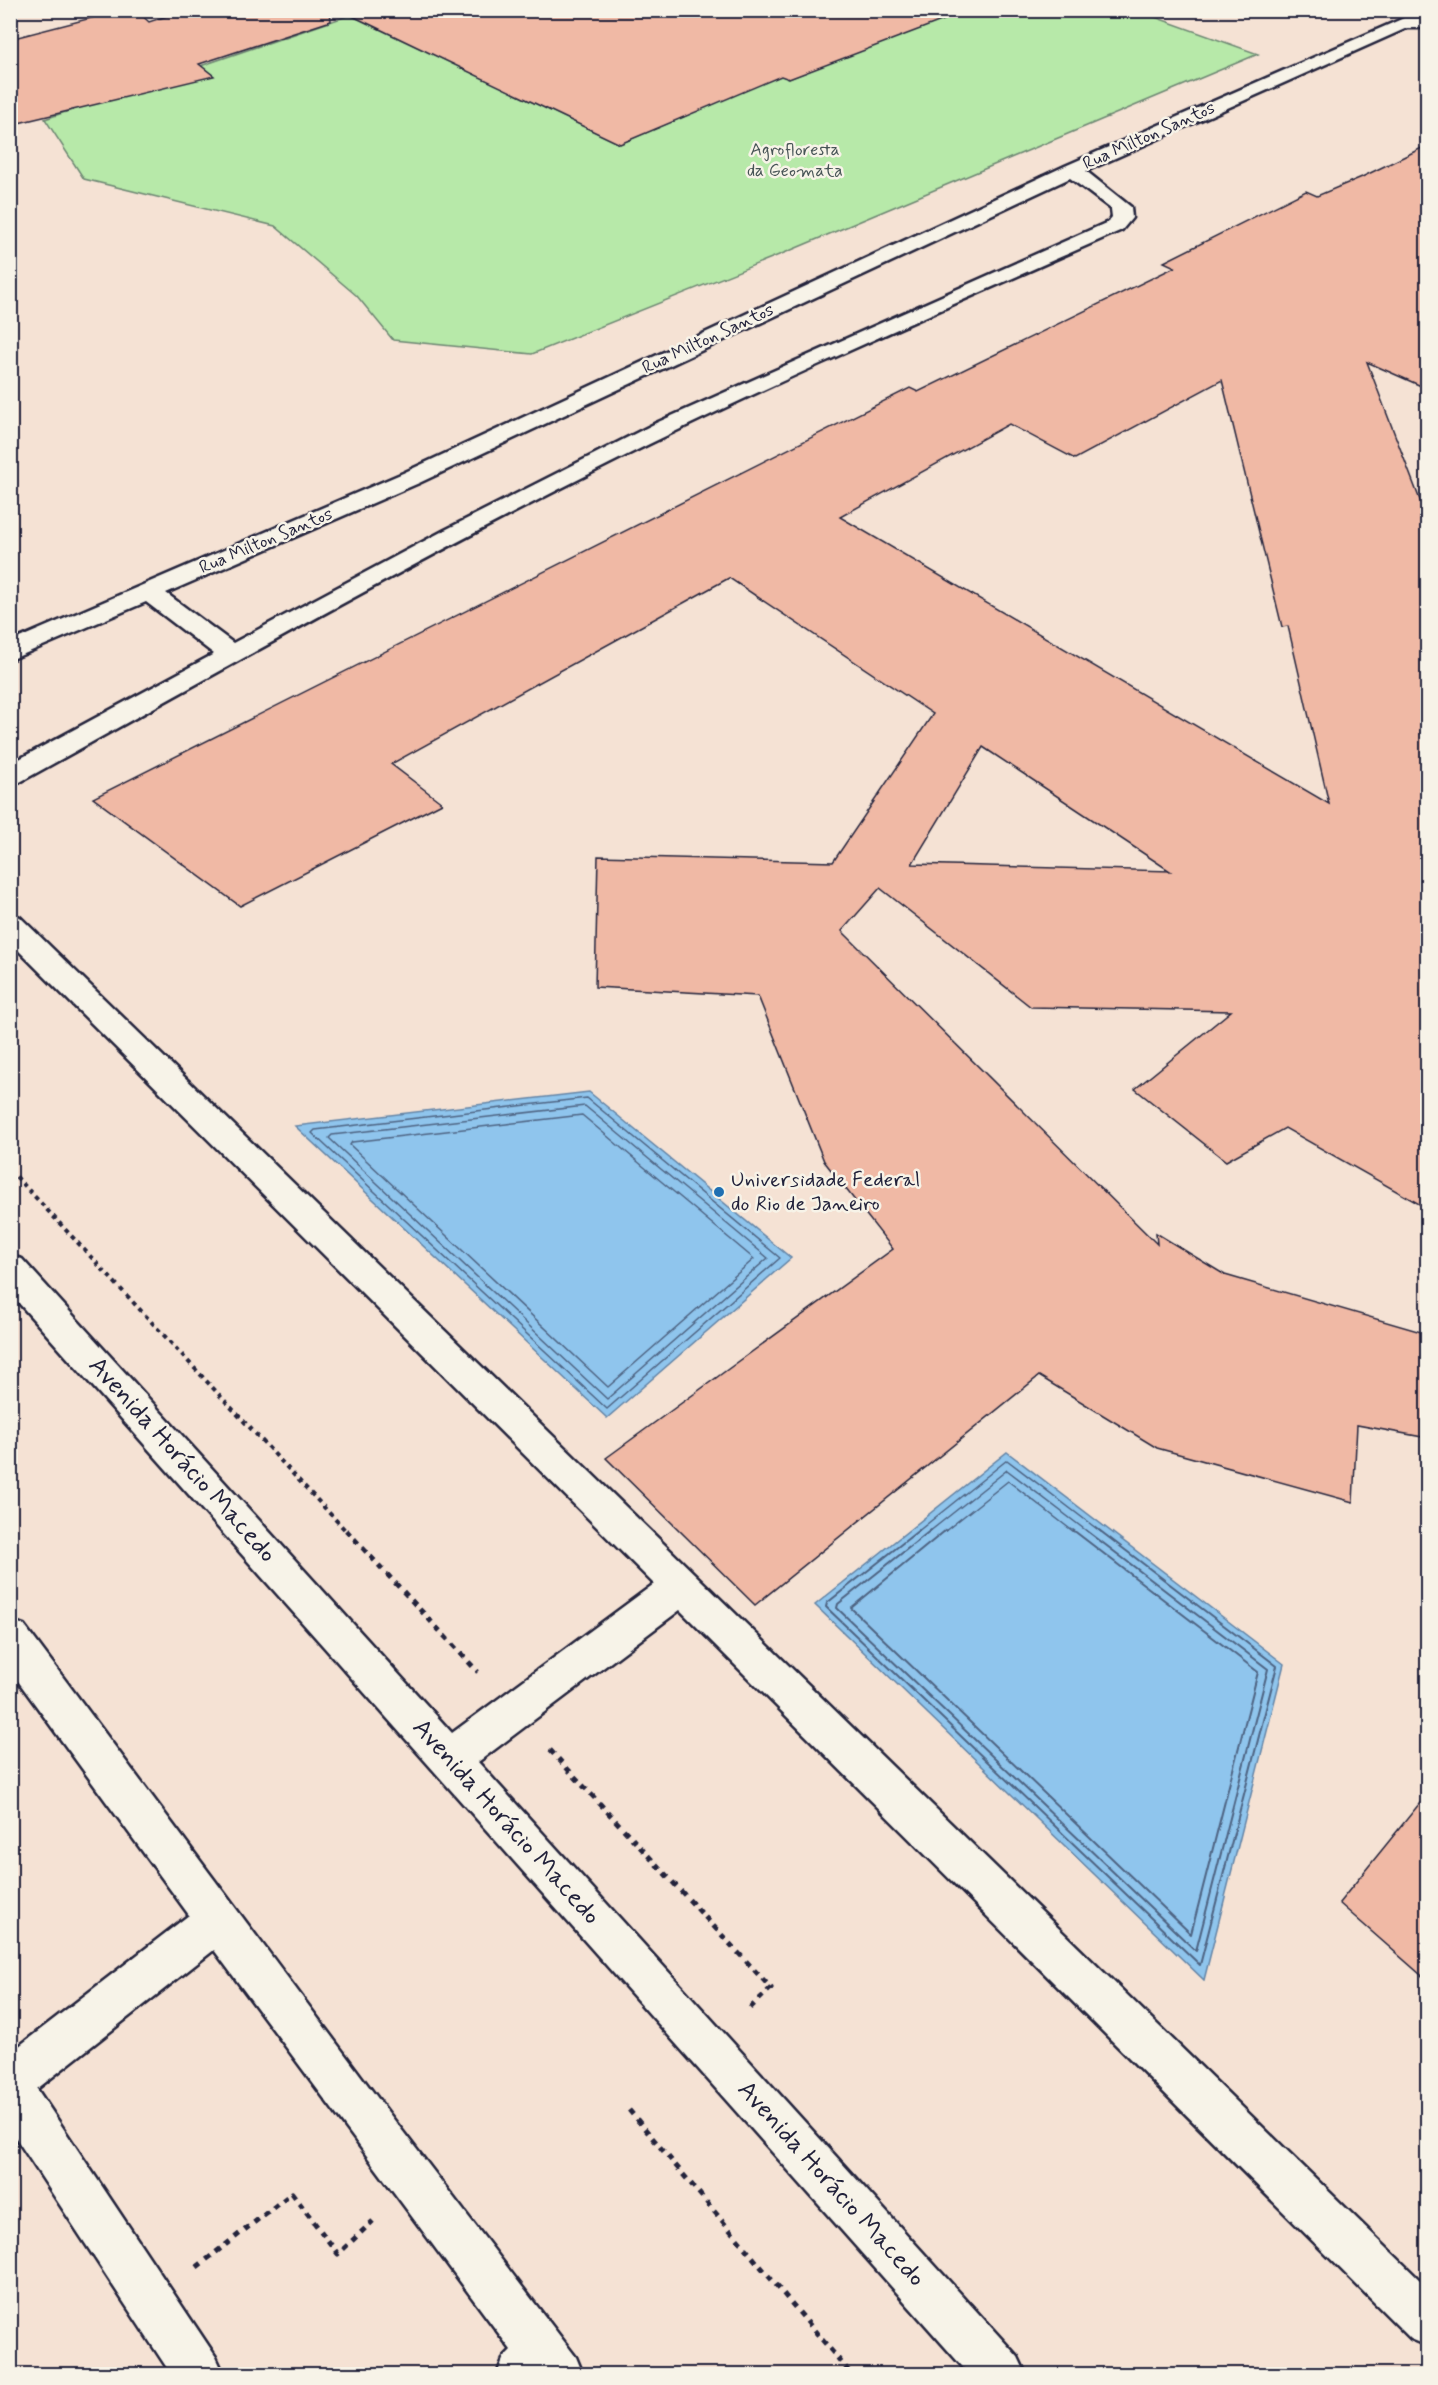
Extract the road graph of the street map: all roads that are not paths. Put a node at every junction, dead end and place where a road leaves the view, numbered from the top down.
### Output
1 (1401, 17) edge
2 (1428, 23) edge
3 (1072, 170) junction
4 (149, 592) junction
5 (10, 652) edge
6 (232, 655) junction
7 (10, 776) edge
8 (10, 924) edge
9 (10, 1269) edge
10 (683, 1585) junction
11 (10, 1638) edge
12 (450, 1760) junction
13 (219, 1919) junction
14 (10, 2082) edge
15 (10, 2088) edge
16 (1428, 2322) edge
17 (541, 2368) edge
18 (199, 2374) edge
19 (1001, 2374) edge

1 - 2 street, Rua Milton Santos
1 - 3 street, Rua Milton Santos
3 - 4 street, Rua Milton Santos
3 - 6 street
4 - 5 street, Rua Milton Santos
4 - 6 street
6 - 7 street
8 - 10 street
9 - 12 street, Avenida Horácio Macedo
10 - 12 street
10 - 16 street
11 - 13 street
12 - 19 street, Avenida Horácio Macedo
13 - 14 street
13 - 17 street
15 - 18 street

